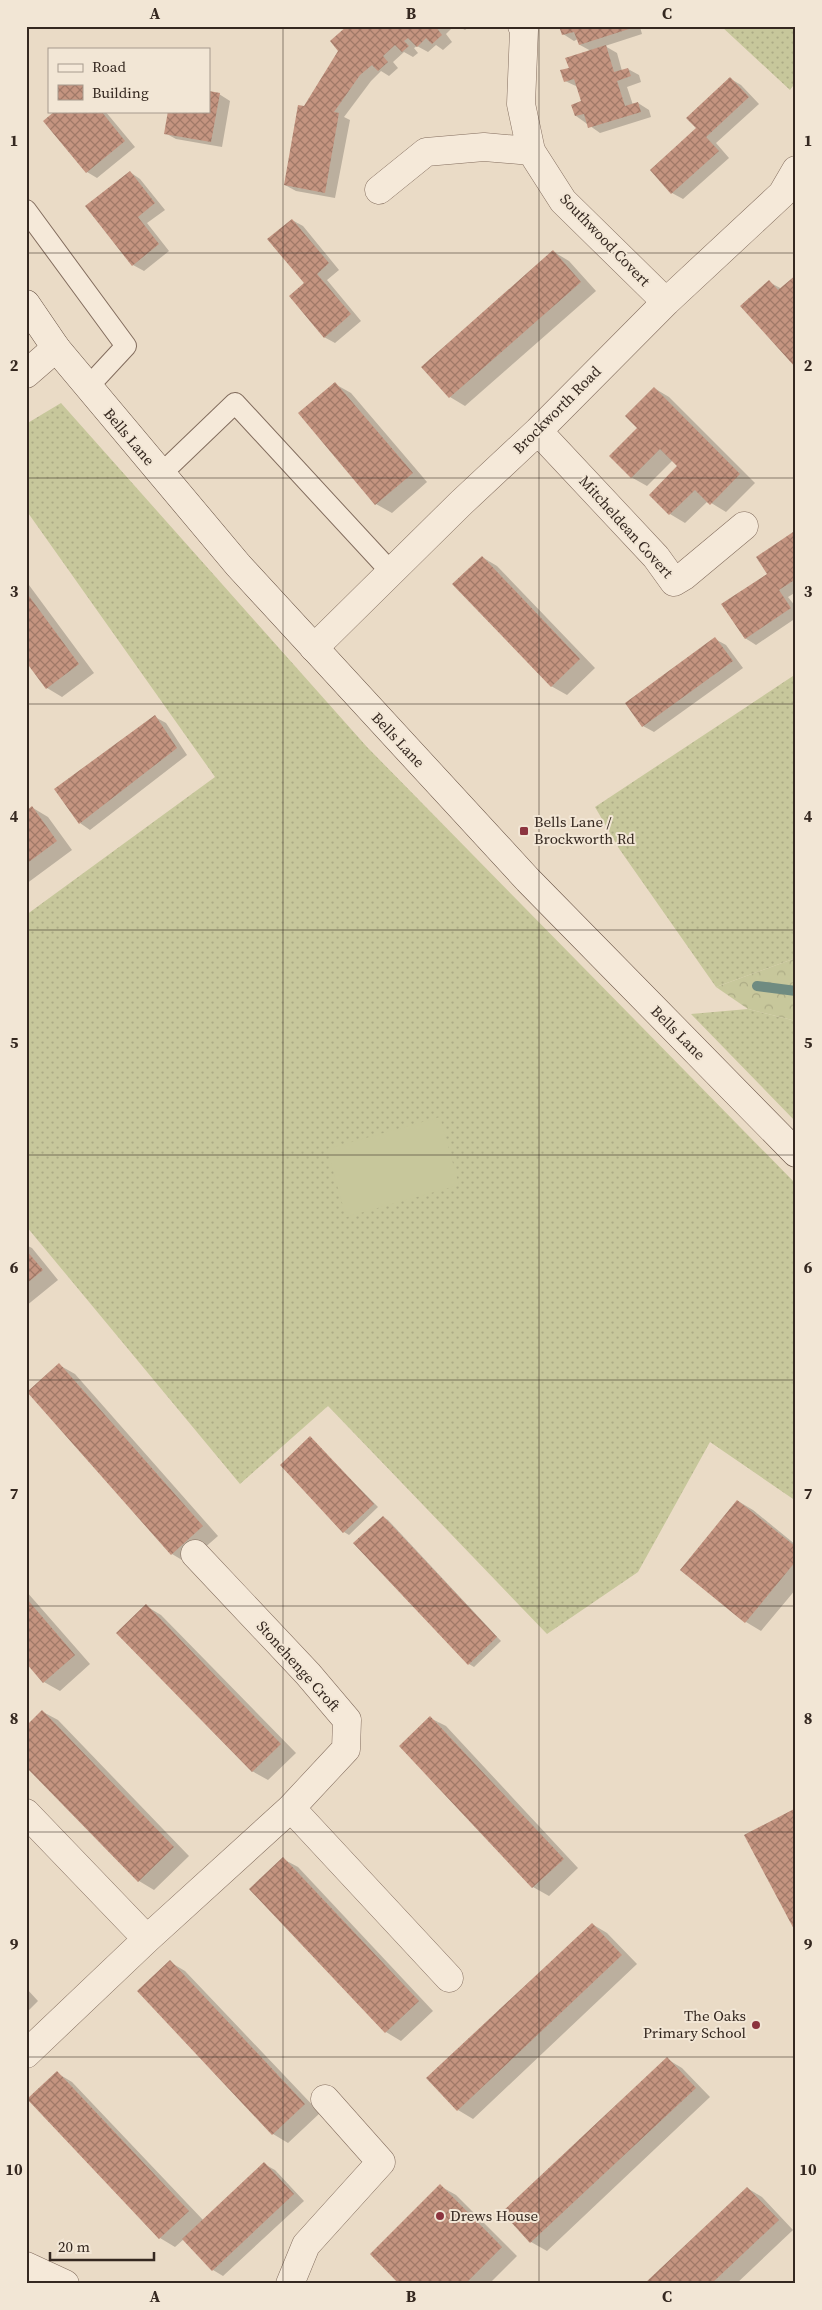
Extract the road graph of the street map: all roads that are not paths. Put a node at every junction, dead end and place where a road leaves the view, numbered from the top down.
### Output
1 (522, 26) edge
2 (531, 151) junction
3 (796, 170) edge
4 (379, 190) dead end
5 (789, 200) edge
6 (26, 210) edge
7 (666, 302) junction
8 (26, 304) edge
9 (56, 348) junction
10 (26, 374) edge
11 (88, 387) junction
12 (538, 431) junction
13 (161, 474) junction
14 (744, 526) dead end
15 (391, 572) junction
16 (314, 648) junction
17 (796, 1153) edge
18 (194, 1554) dead end
19 (291, 1808) junction
20 (26, 1813) edge
21 (147, 1940) junction
22 (449, 1978) dead end
23 (26, 2054) edge
24 (325, 2099) dead end
25 (26, 2266) edge
26 (65, 2284) edge
27 (290, 2284) edge

1 - 2 street, Southwood Covert
2 - 4 street
2 - 7 street, Southwood Covert
3 - 5 street, Brockworth Road
5 - 7 street, Brockworth Road
6 - 11 lane
7 - 12 street, Brockworth Road
8 - 9 street, Bells Lane
9 - 10 street
9 - 11 street, Bells Lane
11 - 13 street, Bells Lane
12 - 14 street, Mitcheldean Covert
12 - 15 street, Brockworth Road
13 - 15 lane
13 - 16 street, Bells Lane
15 - 16 street, Brockworth Road
16 - 17 street, Bells Lane
18 - 19 street, Stonehenge Croft
19 - 21 street, Stonehenge Croft
19 - 22 street
20 - 21 street
21 - 23 street, Stonehenge Croft
24 - 27 street
25 - 26 street

